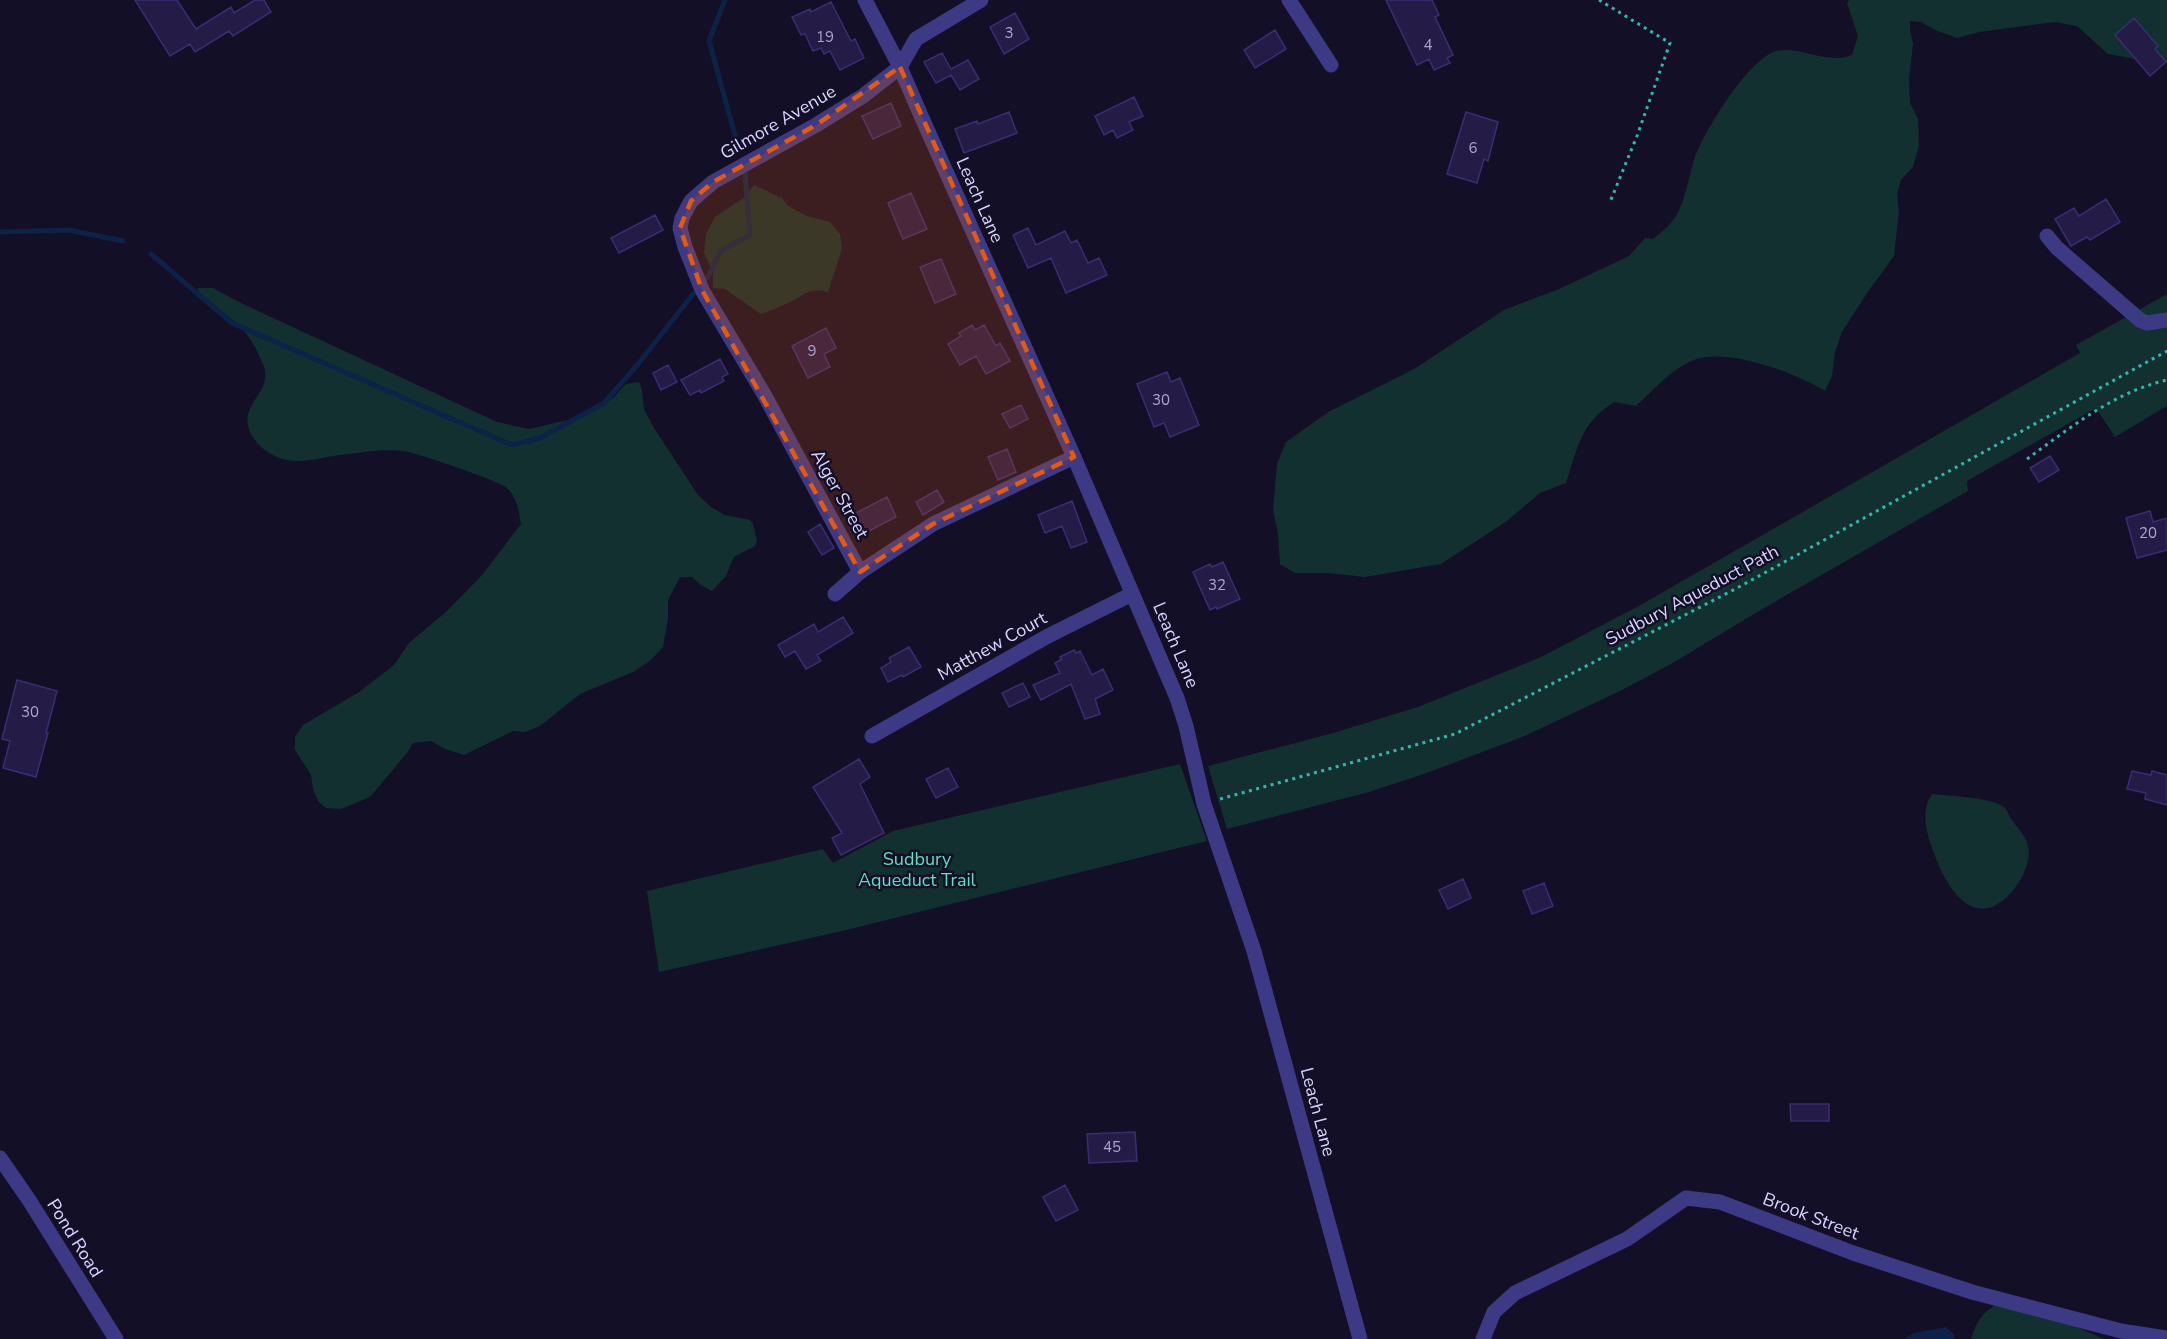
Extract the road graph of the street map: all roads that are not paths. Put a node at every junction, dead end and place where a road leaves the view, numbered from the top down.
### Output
1 (865, 0) edge
2 (981, 0) edge
3 (1289, 0) edge
4 (1330, 65) dead end
5 (900, 67) junction
6 (682, 218) joint
7 (2047, 236) dead end
8 (2167, 320) edge
9 (1074, 458) junction
10 (860, 572) junction
11 (835, 594) dead end
12 (1132, 594) junction
13 (872, 736) dead end
14 (0, 1158) edge
15 (2167, 1338) edge
16 (116, 1339) edge
17 (1360, 1339) edge
18 (1484, 1339) edge

1 - 5 street, Leach Lane
2 - 5 street
3 - 4 street
5 - 6 street, Gilmore Avenue
5 - 9 street, Leach Lane
6 - 10 street, Alger Street
7 - 8 street
9 - 10 street, Alger Street
9 - 12 street, Leach Lane
10 - 11 street
12 - 13 street, Matthew Court
12 - 17 street, Leach Lane
14 - 16 street, Pond Road
15 - 18 street, Brook Street

